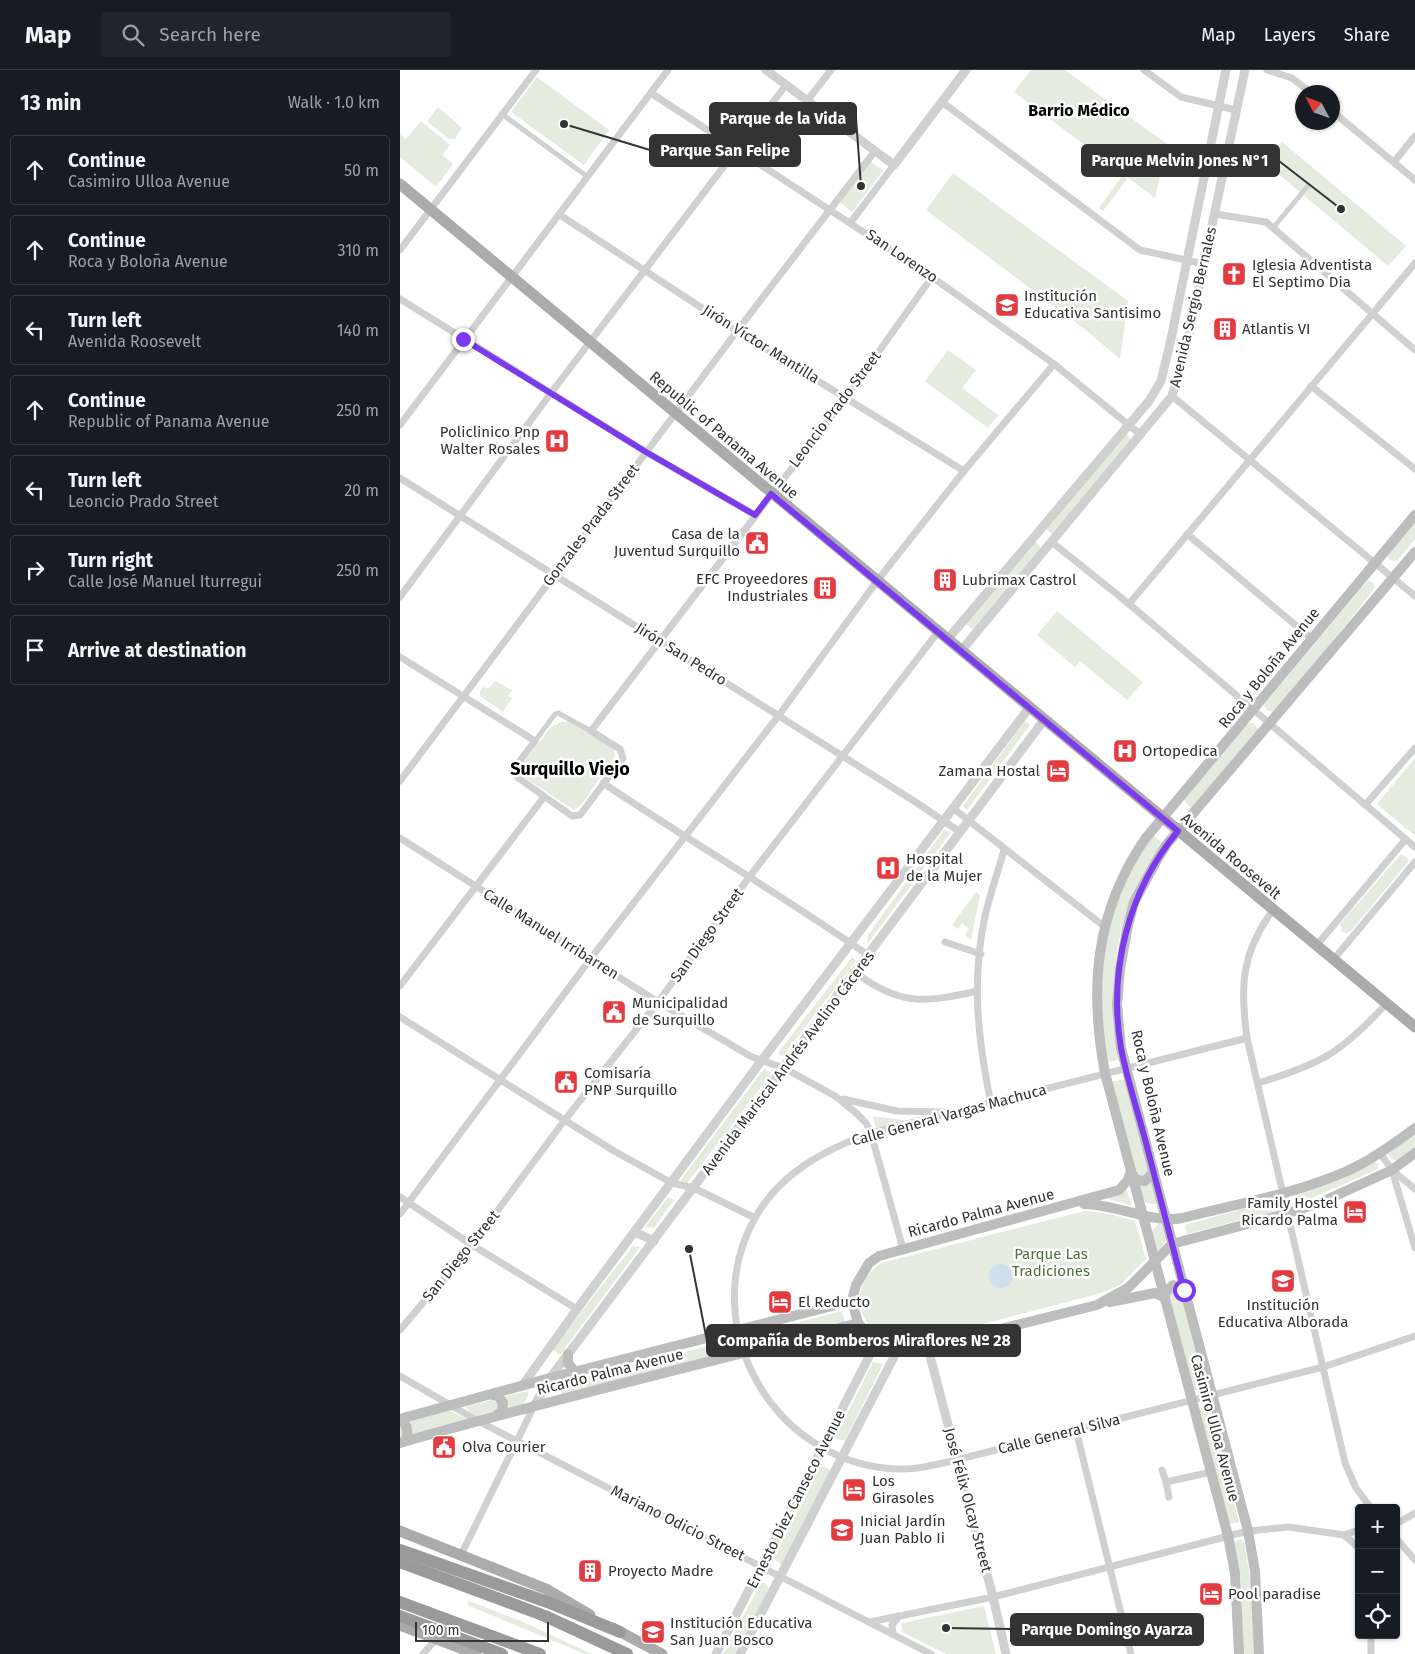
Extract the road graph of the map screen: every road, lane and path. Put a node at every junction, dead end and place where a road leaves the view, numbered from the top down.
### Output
1 (536, 70) edge
2 (668, 70) edge
3 (766, 70) edge
4 (831, 70) edge
5 (966, 70) edge
6 (1144, 70) edge
7 (1226, 70) edge
8 (1245, 70) edge
9 (1267, 70) edge
10 (786, 85) junction
11 (1301, 85) edge
12 (651, 93) junction
13 (807, 101) junction
14 (942, 102) junction
15 (1218, 106) junction
16 (1236, 110) junction
17 (503, 115) junction
18 (1340, 118) edge
19 (1415, 136) edge
20 (736, 149) junction
21 (875, 151) junction
22 (1394, 162) junction
23 (894, 165) junction
24 (588, 177) junction
25 (1205, 177) junction
26 (1222, 180) junction
27 (1415, 180) edge
28 (400, 184) edge
29 (1307, 187) dead end
30 (431, 209) junction
31 (830, 209) junction
32 (1215, 214) junction
33 (560, 215) junction
34 (851, 222) junction
35 (1273, 228) junction
36 (400, 250) edge
37 (1188, 261) junction
38 (1415, 263) edge
39 (1204, 264) junction
40 (646, 272) junction
41 (512, 276) junction
42 (932, 277) junction
43 (400, 299) edge
44 (1372, 314) junction
45 (737, 330) junction
46 (463, 339) junction
47 (1172, 340) junction
48 (590, 342) junction
49 (1187, 343) junction
50 (1415, 350) edge
51 (1054, 364) junction
52 (1311, 386) junction
53 (552, 393) junction
54 (847, 396) junction
55 (1172, 396) junction
56 (675, 414) junction
57 (1128, 424) junction
58 (400, 425) edge
59 (1141, 435) junction
60 (646, 452) junction
61 (1250, 459) junction
62 (964, 470) junction
63 (1415, 470) edge
64 (400, 478) edge
65 (771, 494) junction
66 (462, 515) junction
67 (755, 515) junction
68 (1415, 515) edge
69 (1187, 534) junction
70 (1053, 542) junction
71 (1415, 552) edge
72 (1375, 564) junction
73 (555, 575) junction
74 (1393, 578) junction
75 (877, 581) junction
76 (1415, 596) edge
77 (400, 597) edge
78 (1129, 604) junction
79 (942, 636) junction
80 (1312, 638) junction
81 (661, 641) junction
82 (961, 651) junction
83 (400, 657) edge
84 (462, 697) junction
85 (1029, 708) junction
86 (1254, 711) junction
87 (779, 715) junction
88 (1044, 720) junction
89 (1269, 724) junction
90 (592, 731) junction
91 (535, 741) junction
92 (1415, 748) edge
93 (843, 755) junction
94 (400, 781) edge
95 (604, 784) junction
96 (544, 797) junction
97 (1366, 804) junction
98 (954, 809) junction
99 (1162, 818) junction
100 (969, 820) junction
101 (945, 822) junction
102 (1178, 831) junction
103 (960, 832) junction
104 (400, 838) edge
105 (685, 838) junction
106 (1405, 840) junction
107 (1415, 847) edge
108 (1004, 850) junction
109 (1011, 856) junction
110 (1415, 862) edge
111 (999, 863) junction
112 (750, 876) junction
113 (476, 887) junction
114 (1273, 910) junction
115 (1105, 926) junction
116 (945, 942) dead end
117 (853, 944) junction
118 (1316, 946) junction
119 (981, 954) junction
120 (868, 955) junction
121 (591, 958) junction
122 (1332, 960) junction
123 (855, 972) junction
124 (400, 986) edge
125 (976, 991) junction
126 (658, 1002) junction
127 (1386, 1004) junction
128 (400, 1017) edge
129 (1415, 1027) edge
130 (1247, 1038) junction
131 (762, 1060) junction
132 (784, 1068) junction
133 (1126, 1068) junction
134 (1105, 1073) junction
135 (500, 1079) junction
136 (1258, 1083) junction
137 (835, 1096) junction
138 (990, 1104) junction
139 (953, 1113) junction
140 (564, 1121) junction
141 (1415, 1128) edge
142 (871, 1133) junction
143 (1380, 1153) junction
144 (1415, 1153) edge
145 (1153, 1170) junction
146 (1392, 1170) junction
147 (1132, 1173) junction
148 (672, 1183) junction
149 (694, 1188) junction
150 (1415, 1188) edge
151 (1284, 1192) junction
152 (400, 1197) edge
153 (409, 1202) junction
154 (1075, 1203) junction
155 (1288, 1213) junction
156 (400, 1214) edge
157 (1142, 1214) junction
158 (755, 1218) junction
159 (1166, 1221) junction
160 (635, 1232) junction
161 (654, 1241) junction
162 (1172, 1244) junction
163 (472, 1245) junction
164 (1415, 1248) edge
165 (903, 1249) junction
166 (1155, 1262) junction
167 (1184, 1290) junction
168 (1164, 1296) junction
169 (852, 1301) junction
170 (1097, 1304) junction
171 (576, 1309) junction
172 (858, 1323) junction
173 (400, 1330) edge
174 (739, 1332) junction
175 (1415, 1336) edge
176 (876, 1343) junction
177 (928, 1348) junction
178 (897, 1351) junction
179 (568, 1354) junction
180 (744, 1354) junction
181 (1323, 1367) junction
182 (575, 1372) junction
183 (400, 1376) edge
184 (550, 1378) junction
185 (522, 1386) junction
186 (493, 1395) junction
187 (1212, 1395) junction
188 (1192, 1400) junction
189 (450, 1405) junction
190 (534, 1406) junction
191 (497, 1415) junction
192 (400, 1419) edge
193 (478, 1421) junction
194 (1076, 1430) junction
195 (516, 1440) junction
196 (403, 1442) edge
197 (822, 1448) junction
198 (843, 1457) junction
199 (956, 1460) junction
200 (1162, 1470) dead end
201 (1211, 1472) junction
202 (1166, 1482) junction
203 (1169, 1497) dead end
204 (1368, 1504) edge
205 (1415, 1513) edge
206 (1400, 1522) edge
207 (400, 1531) edge
208 (1248, 1531) junction
209 (1355, 1531) edge
210 (1344, 1535) junction
211 (1228, 1536) junction
212 (1400, 1542) edge
213 (1355, 1545) edge
214 (400, 1550) edge
215 (461, 1555) junction
216 (1415, 1560) edge
217 (400, 1562) edge
218 (762, 1566) junction
219 (1110, 1567) junction
220 (781, 1576) junction
221 (994, 1597) junction
222 (400, 1602) edge
223 (900, 1615) junction
224 (400, 1616) edge
225 (870, 1622) junction
226 (400, 1625) edge
227 (620, 1632) junction
228 (893, 1634) junction
229 (437, 1638) junction
230 (1371, 1639) edge
231 (717, 1653) edge
232 (422, 1654) edge
233 (476, 1654) edge
234 (502, 1654) edge
235 (540, 1654) edge
236 (627, 1654) edge
237 (662, 1654) edge
238 (740, 1654) edge
239 (931, 1654) edge
240 (1006, 1654) edge
241 (1131, 1654) edge
242 (1239, 1654) edge
243 (1259, 1654) edge
244 (1371, 1654) edge

1 - 17 street
2 - 12 street
3 - 10 street
4 - 13 street
5 - 14 street
6 - 15 street
7 - 15 street, Avenida Sergio Bernales
8 - 16 street, Avenida Sergio Bernales
9 - 11 street
10 - 13 street
10 - 20 street
12 - 20 street, San Lorenzo
12 - 24 street
13 - 21 street
14 - 23 street
14 - 37 street
15 - 16 street
15 - 25 street, Avenida Sergio Bernales
16 - 26 street, Avenida Sergio Bernales
17 - 24 street
17 - 30 street
18 - 22 street
19 - 22 street
20 - 31 street, San Lorenzo
20 - 40 street
21 - 23 street
21 - 31 street, Gonzales Prada Street
22 - 27 street
23 - 34 street
24 - 33 street
25 - 26 street
25 - 37 street, Avenida Sergio Bernales
26 - 32 street, Avenida Sergio Bernales
28 - 30 main road, Republic of Panama Avenue
29 - 35 street
30 - 36 street
30 - 41 main road, Republic of Panama Avenue
31 - 34 street, San Lorenzo
31 - 45 street, Gonzales Prada Street
32 - 35 street
32 - 39 street, Avenida Sergio Bernales
33 - 40 street, Jirón Víctor Mantilla
33 - 41 street
34 - 42 street, San Lorenzo
35 - 44 street
37 - 39 street
37 - 47 street, Avenida Sergio Bernales
38 - 44 street
39 - 49 street, Avenida Sergio Bernales
40 - 45 street, Jirón Víctor Mantilla
40 - 48 street
41 - 46 street
41 - 48 main road, Republic of Panama Avenue
42 - 51 street, San Lorenzo
42 - 54 street, Leoncio Prado Street
43 - 46 street
44 - 50 street
44 - 52 street
45 - 54 street, Jirón Víctor Mantilla
45 - 56 street, Gonzales Prada Street
46 - 53 street
46 - 58 street
47 - 49 street
47 - 57 street, Avenida Sergio Bernales
48 - 53 street
48 - 56 main road, Republic of Panama Avenue
49 - 55 street, Avenida Sergio Bernales
51 - 57 street, San Lorenzo
51 - 62 street
52 - 61 street
52 - 63 street
53 - 60 street
53 - 66 street
54 - 62 street, Jirón Víctor Mantilla
54 - 65 street, Leoncio Prado Street
55 - 59 street, Avenida Sergio Bernales
55 - 61 street
56 - 60 street, Gonzales Prada Street
56 - 65 main road, Republic of Panama Avenue
57 - 59 street, San Lorenzo
57 - 79 street, Avenida Sergio Bernales
59 - 70 street, Avenida Sergio Bernales
60 - 67 street
60 - 73 street, Gonzales Prada Street
61 - 69 street
61 - 72 street
62 - 75 street
64 - 66 street, Jirón San Pedro
65 - 67 street, Leoncio Prado Street
65 - 75 main road, Republic of Panama Avenue
66 - 73 street, Jirón San Pedro
66 - 77 street
67 - 81 street, Leoncio Prado Street
68 - 72 main road, Roca y Boloña Avenue
69 - 78 street
69 - 80 street
70 - 78 street
70 - 82 street, Avenida Sergio Bernales
71 - 74 main road, Roca y Boloña Avenue
72 - 74 street
72 - 80 main road, Roca y Boloña Avenue
73 - 81 street, Jirón San Pedro
73 - 84 street, Gonzales Prada Street
74 - 76 street
74 - 89 main road, Roca y Boloña Avenue
75 - 79 main road, Republic of Panama Avenue
75 - 87 street
78 - 86 street
79 - 82 main road, Republic of Panama Avenue
79 - 93 street, San Diego Street
80 - 86 main road, Roca y Boloña Avenue
81 - 87 street, Jirón San Pedro
81 - 90 street, Leoncio Prado Street
82 - 85 main road, Republic of Panama Avenue
83 - 84 street
84 - 91 street
84 - 94 street, Gonzales Prada Street
85 - 88 main road, Avenida Roosevelt
85 - 98 street, Avenida Mariscal Andrés Avelino Cáceres
86 - 89 street
86 - 99 main road, Roca y Boloña Avenue
87 - 93 street, Jirón San Pedro
87 - 105 street
88 - 99 main road, Avenida Roosevelt
88 - 100 street, Avenida Mariscal Andrés Avelino Cáceres
89 - 97 street
89 - 102 main road, Roca y Boloña Avenue
90 - 91 street
90 - 95 street
91 - 96 street
92 - 97 street
93 - 101 street, Jirón San Pedro
93 - 112 street, San Diego Street
95 - 96 street
95 - 105 street
96 - 113 street
97 - 106 street
98 - 100 street
98 - 101 street, Avenida Mariscal Andrés Avelino Cáceres
99 - 102 main road, Avenida Roosevelt
99 - 115 main road, Roca y Boloña Avenue
100 - 103 street, Avenida Mariscal Andrés Avelino Cáceres
100 - 108 street
101 - 103 street, Jirón San Pedro
101 - 117 street, Avenida Mariscal Andrés Avelino Cáceres
102 - 114 main road, Avenida Roosevelt
102 - 133 main road, Roca y Boloña Avenue
103 - 120 street, Avenida Mariscal Andrés Avelino Cáceres
104 - 113 street, Calle Manuel Irribarren
105 - 112 street
105 - 121 street
106 - 107 street
106 - 118 street
108 - 109 street
108 - 111 street
109 - 111 street
109 - 115 street
110 - 122 street
111 - 119 street
112 - 117 street
112 - 126 street, San Diego Street
113 - 121 street, Calle Manuel Irribarren
113 - 124 street
114 - 118 main road, Avenida Roosevelt
114 - 130 street
115 - 134 main road, Roca y Boloña Avenue
116 - 119 street
117 - 120 street
117 - 131 street, Avenida Mariscal Andrés Avelino Cáceres
118 - 122 main road, Avenida Roosevelt
119 - 125 street
120 - 123 street, Avenida Mariscal Andrés Avelino Cáceres
121 - 126 street, Calle Manuel Irribarren
121 - 135 street
122 - 127 main road, Avenida Roosevelt
123 - 125 street
123 - 132 street, Avenida Mariscal Andrés Avelino Cáceres
125 - 138 street
126 - 131 street, Calle Manuel Irribarren
126 - 140 street, San Diego Street
127 - 129 main road, Avenida Roosevelt
127 - 136 street
128 - 135 street
130 - 133 street, Calle General Vargas Machuca
130 - 136 street
131 - 132 street, Calle Manuel Irribarren
131 - 148 street, Avenida Mariscal Andrés Avelino Cáceres
132 - 137 street, Calle Manuel Irribarren
132 - 149 street, Avenida Mariscal Andrés Avelino Cáceres
133 - 134 street, Calle General Vargas Machuca
133 - 145 main road, Roca y Boloña Avenue
134 - 138 street, Calle General Vargas Machuca
134 - 147 main road, Roca y Boloña Avenue
135 - 140 street
135 - 153 street
136 - 151 street
137 - 139 street, Calle Manuel Irribarren
137 - 142 street, Calle Manuel Irribarren
138 - 139 street, Calle General Vargas Machuca
139 - 142 street, Calle General Vargas Machuca
140 - 148 street
140 - 163 street, San Diego Street
141 - 143 main road
142 - 158 street, Calle General Vargas Machuca
142 - 165 street, Calle Manuel Irribarren
143 - 146 street
143 - 151 main road
144 - 146 main road
145 - 147 main road
145 - 159 main road, Roca y Boloña Avenue
146 - 150 street
146 - 155 main road
146 - 164 street
147 - 154 main road, Ricardo Palma Avenue
147 - 157 main road, Roca y Boloña Avenue
148 - 149 street
148 - 160 street, Avenida Mariscal Andrés Avelino Cáceres
149 - 158 street
149 - 161 street, Avenida Mariscal Andrés Avelino Cáceres
151 - 155 street
151 - 159 main road
152 - 153 street
153 - 156 street
153 - 163 street
154 - 157 main road
154 - 165 main road, Ricardo Palma Avenue
155 - 162 main road
155 - 181 street
157 - 159 main road
157 - 166 main road, Casimiro Ulloa Avenue
158 - 174 street, Calle General Vargas Machuca
159 - 162 main road, Casimiro Ulloa Avenue
160 - 161 street
160 - 171 street, Avenida Mariscal Andrés Avelino Cáceres
161 - 179 street, Avenida Mariscal Andrés Avelino Cáceres
162 - 166 main road
162 - 167 main road, Casimiro Ulloa Avenue
163 - 171 street
163 - 173 street, San Diego Street
165 - 169 main road, Ricardo Palma Avenue
166 - 168 main road, Casimiro Ulloa Avenue
166 - 170 main road
167 - 168 main road
167 - 187 main road, Casimiro Ulloa Avenue
168 - 170 main road
168 - 188 main road, Casimiro Ulloa Avenue
169 - 172 main road
169 - 174 main road, Ricardo Palma Avenue
170 - 177 main road
171 - 185 street, Avenida Mariscal Andrés Avelino Cáceres
172 - 176 main road
172 - 180 main road, Ricardo Palma Avenue
174 - 180 street, Calle General Vargas Machuca
174 - 182 main road, Ricardo Palma Avenue
175 - 181 street, Calle General Silva
176 - 178 main road
176 - 197 street, Ernesto Diez Canseco Avenue
177 - 178 main road
177 - 199 street, José Félix Olcay Street
178 - 198 street, Ernesto Diez Canseco Avenue
179 - 182 main road
179 - 184 street, Avenida Mariscal Andrés Avelino Cáceres
180 - 190 main road, Ricardo Palma Avenue
180 - 197 street, Calle General Silva
181 - 187 street, Calle General Silva
181 - 204 street
182 - 184 main road, Ricardo Palma Avenue
183 - 189 street, Mariano Odicio Street
184 - 185 main road, Ricardo Palma Avenue
184 - 190 street, Avenida Mariscal Andrés Avelino Cáceres
185 - 186 main road, Ricardo Palma Avenue
186 - 189 main road, Ricardo Palma Avenue
186 - 191 main road
187 - 188 street, Calle General Silva
187 - 208 main road, Casimiro Ulloa Avenue
188 - 194 street, Calle General Silva
188 - 201 main road, Casimiro Ulloa Avenue
189 - 192 main road, Ricardo Palma Avenue
189 - 193 street, Mariano Odicio Street
190 - 191 main road, Ricardo Palma Avenue
190 - 195 street
191 - 193 main road, Ricardo Palma Avenue
192 - 196 main road
193 - 195 street, Mariano Odicio Street
193 - 196 main road, Ricardo Palma Avenue
194 - 199 street, Calle General Silva
194 - 219 street
195 - 215 street
195 - 218 street, Mariano Odicio Street
197 - 198 street, Calle General Silva
197 - 218 street, Ernesto Diez Canseco Avenue
198 - 199 street, Calle General Silva
198 - 220 street, Ernesto Diez Canseco Avenue
199 - 221 street, José Félix Olcay Street
200 - 202 street
201 - 202 street
201 - 211 main road, Casimiro Ulloa Avenue
202 - 203 street
205 - 206 street
207 - 215 main road
208 - 210 street
208 - 211 street
208 - 243 main road, Casimiro Ulloa Avenue
209 - 210 street
210 - 213 street
211 - 219 street
211 - 242 main road, Casimiro Ulloa Avenue
212 - 216 street
214 - 227 highway
215 - 227 main road
217 - 236 highway
218 - 220 street, Mariano Odicio Street
218 - 231 street, Ernesto Diez Canseco Avenue
219 - 221 street
219 - 241 street
220 - 225 street, Mariano Odicio Street
220 - 238 street, Ernesto Diez Canseco Avenue
221 - 223 street
221 - 240 street, José Félix Olcay Street
222 - 235 highway
223 - 225 street
223 - 228 street
224 - 234 highway
225 - 228 street, Mariano Odicio Street
226 - 229 main road
227 - 237 main road
228 - 239 street, Mariano Odicio Street
229 - 232 street
229 - 233 main road
230 - 244 street

